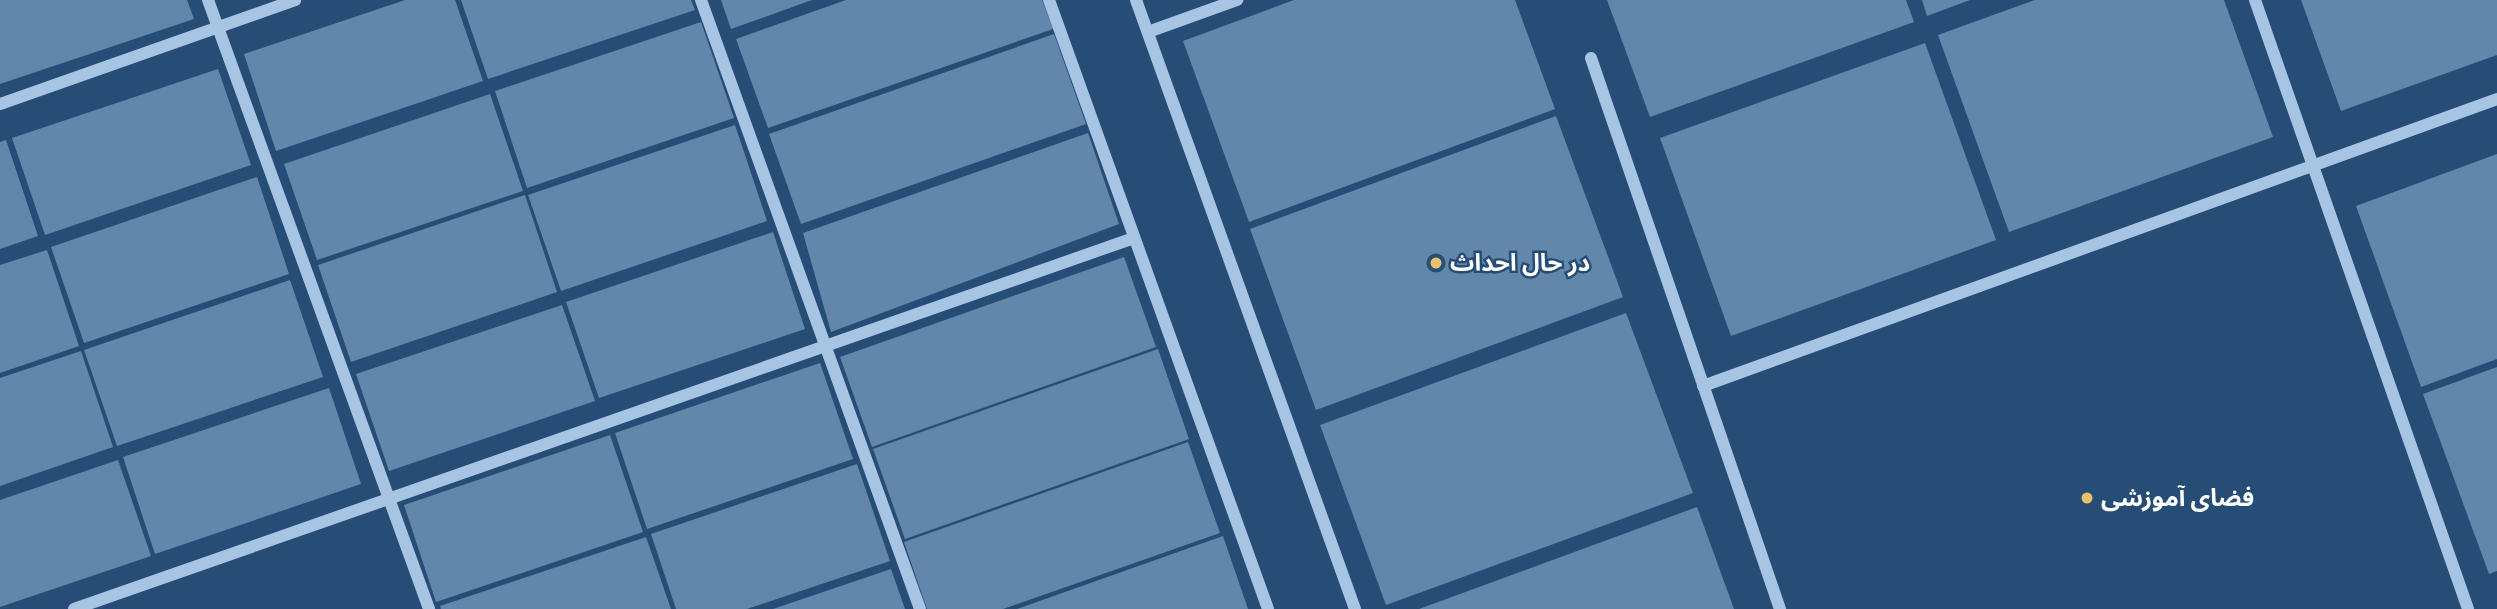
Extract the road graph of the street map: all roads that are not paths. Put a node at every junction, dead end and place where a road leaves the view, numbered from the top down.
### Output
1 (208, 0) edge
2 (295, 0) edge
3 (701, 0) edge
4 (1049, 0) edge
5 (1136, 0) edge
6 (1237, 0) edge
7 (2255, 0) edge
8 (218, 27) junction
9 (1148, 32) junction
10 (1591, 58) dead end
11 (2497, 99) edge
12 (0, 104) edge
13 (2311, 165) junction
14 (1134, 238) junction
15 (824, 344) junction
16 (1703, 386) junction
17 (389, 498) junction
18 (74, 609) edge
19 (429, 609) edge
20 (920, 609) edge
21 (1268, 609) edge
22 (1354, 609) edge
23 (1780, 609) edge
24 (2468, 609) edge

1 - 8 street
2 - 8 street
3 - 15 street
4 - 14 street
5 - 9 street
6 - 9 street
7 - 13 street
8 - 12 street
8 - 17 street
9 - 22 street
10 - 16 street
11 - 13 street
13 - 16 street
13 - 24 street
14 - 15 street
14 - 21 street
15 - 17 street
15 - 20 street
16 - 23 street
17 - 18 street
17 - 19 street

